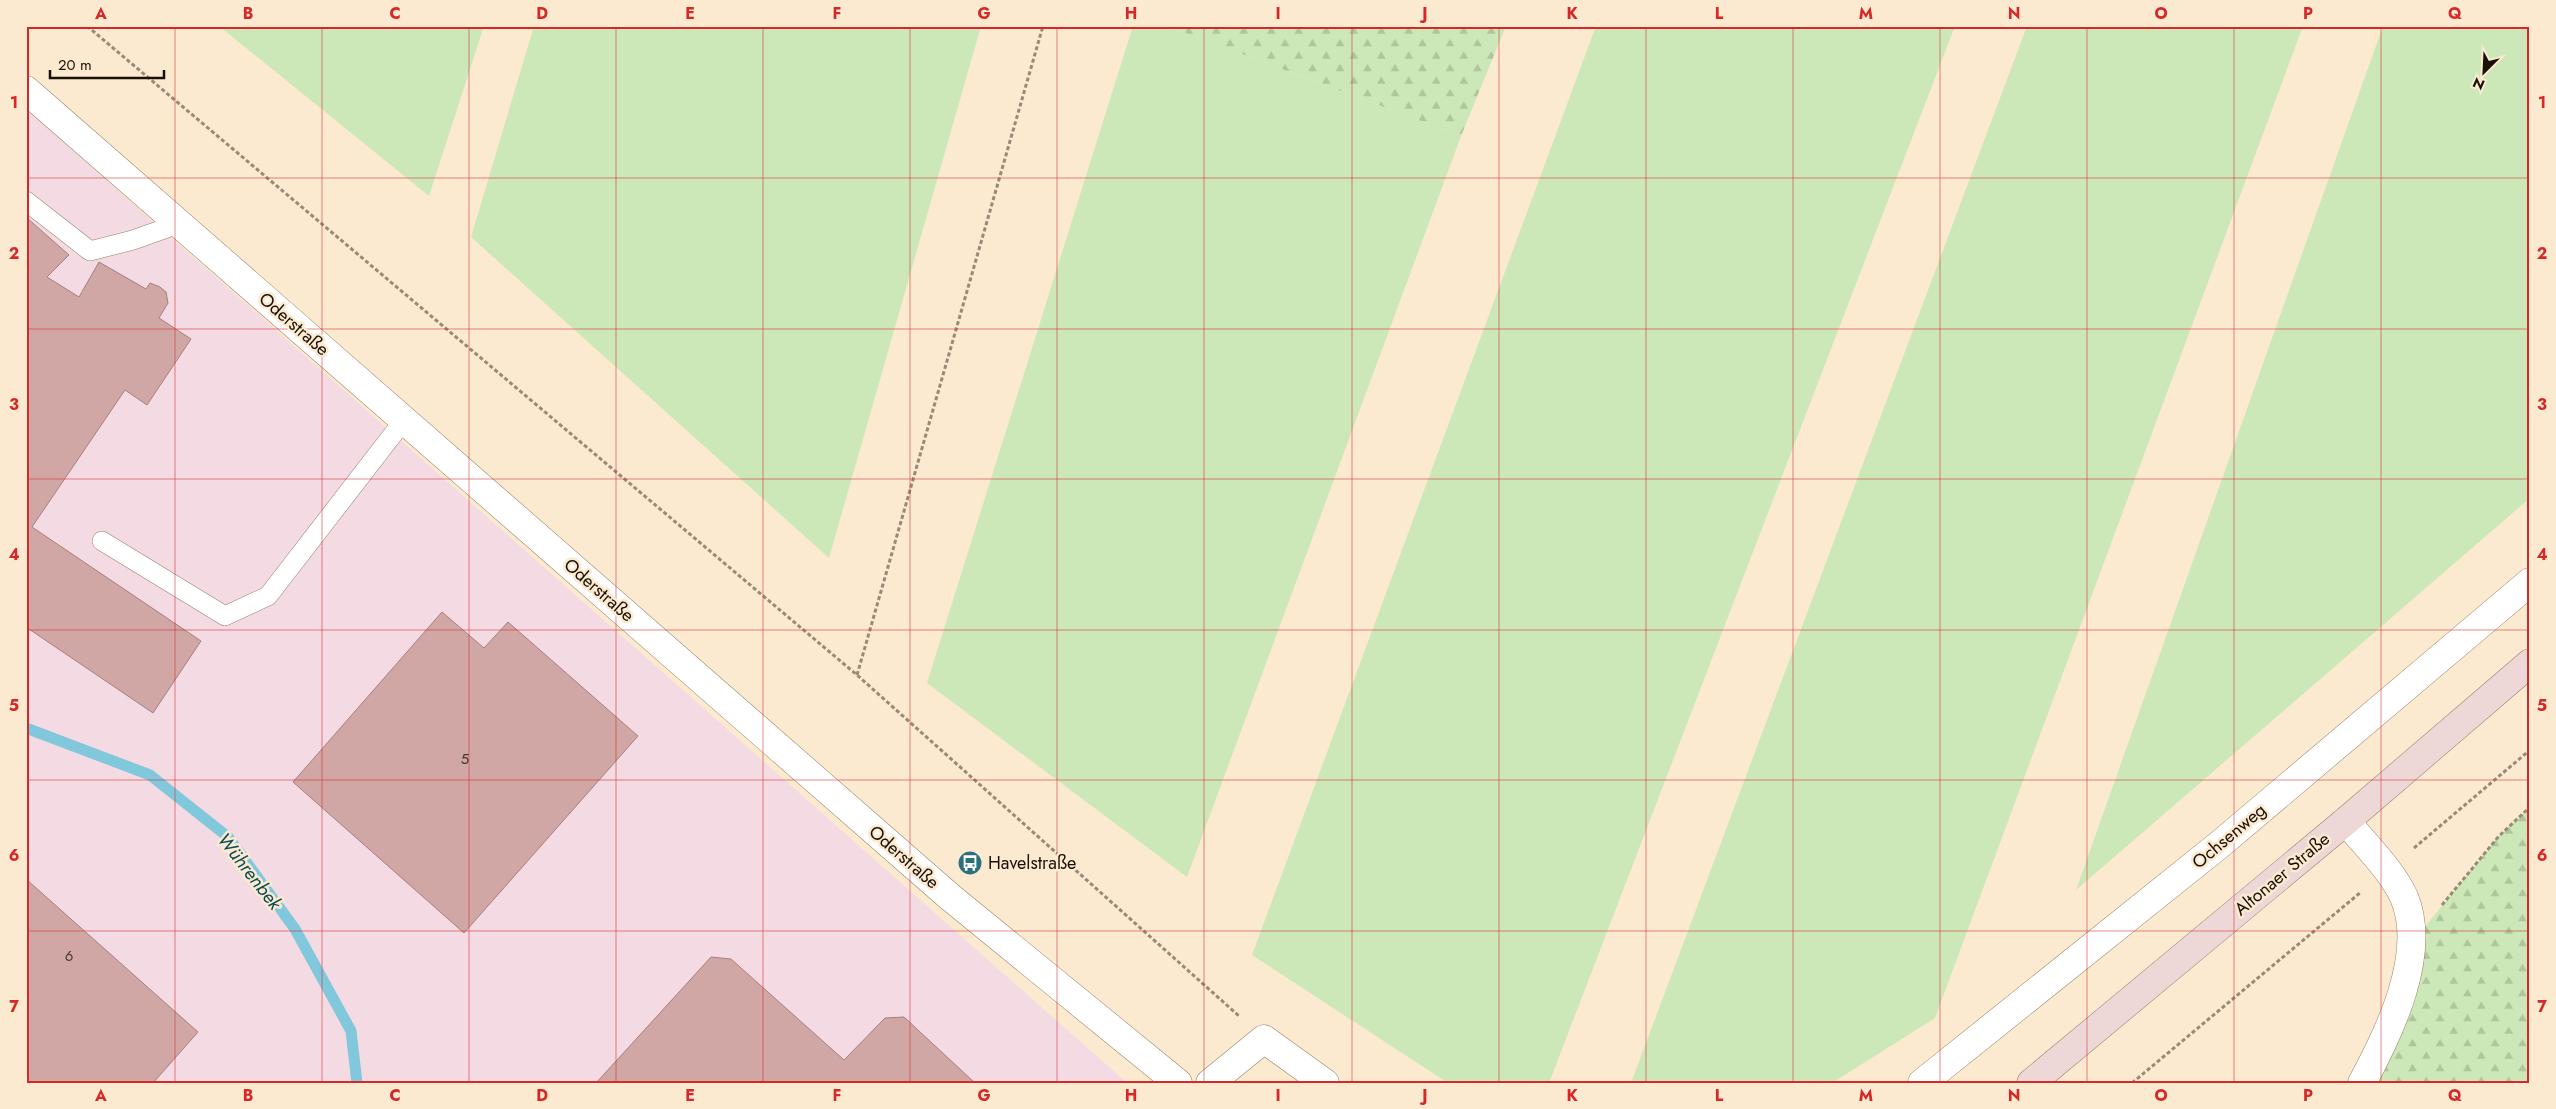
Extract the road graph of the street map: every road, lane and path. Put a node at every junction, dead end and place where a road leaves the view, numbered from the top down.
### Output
1 (87, 26) edge
2 (1043, 26) edge
3 (26, 90) edge
4 (26, 201) edge
5 (178, 224) junction
6 (404, 420) junction
7 (102, 541) dead end
8 (2530, 582) edge
9 (2530, 663) edge
10 (856, 675) junction
11 (2530, 750) edge
12 (2530, 807) edge
13 (2346, 821) junction
14 (2387, 871) junction
15 (2411, 944) junction
16 (1264, 1038) junction
17 (1178, 1083) edge
18 (1210, 1083) edge
19 (1325, 1083) edge
20 (1922, 1083) edge
21 (2031, 1083) edge
22 (2132, 1083) edge
23 (2362, 1083) edge

1 - 10 path
2 - 10 path
3 - 5 street, Oderstraße
4 - 5 lane
5 - 6 street, Oderstraße
6 - 7 lane
6 - 17 street, Oderstraße
8 - 20 street, Ochsenweg
9 - 13 main road, Altonaer Straße
10 - 16 path
11 - 14 path
12 - 15 path
13 - 14 street
13 - 21 main road, Altonaer Straße
14 - 15 street
14 - 22 path
15 - 23 street
16 - 18 street
16 - 19 street

